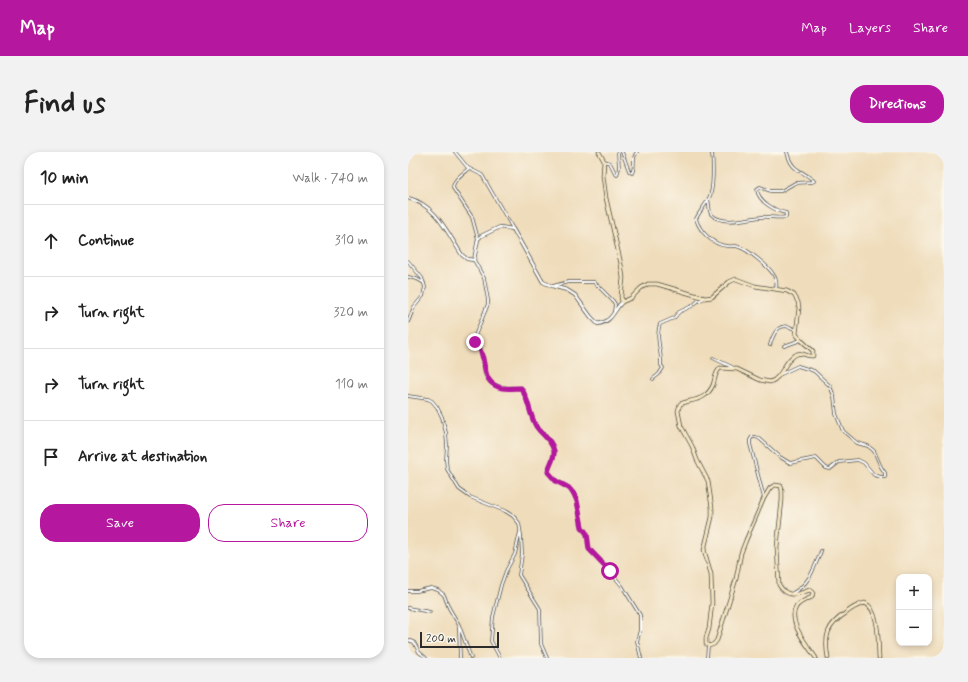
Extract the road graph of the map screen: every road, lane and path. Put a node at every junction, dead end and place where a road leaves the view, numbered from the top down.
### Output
1 (455, 152) edge
2 (599, 152) edge
3 (618, 152) edge
4 (622, 152) edge
5 (637, 152) edge
6 (712, 152) edge
7 (787, 152) edge
8 (604, 161) junction
9 (468, 168) junction
10 (408, 198) edge
11 (708, 200) junction
12 (513, 229) junction
13 (478, 239) junction
14 (474, 260) junction
15 (408, 261) edge
16 (408, 277) edge
17 (424, 283) junction
18 (552, 286) junction
19 (775, 290) junction
20 (705, 298) junction
21 (622, 302) junction
22 (613, 315) junction
23 (408, 322) edge
24 (796, 330) junction
25 (801, 340) junction
26 (770, 345) dead end
27 (784, 346) dead end
28 (713, 358) dead end
29 (737, 370) junction
30 (779, 376) junction
31 (653, 379) dead end
32 (408, 396) edge
33 (764, 498) junction
34 (520, 531) junction
35 (821, 551) dead end
36 (408, 591) edge
37 (790, 594) junction
38 (408, 608) edge
39 (430, 612) dead end
40 (459, 625) junction
41 (408, 640) edge
42 (708, 645) junction
43 (426, 658) edge
44 (460, 658) edge
45 (471, 658) edge
46 (500, 658) edge
47 (547, 658) edge
48 (641, 658) edge
49 (707, 658) edge
50 (816, 658) edge
51 (828, 658) edge
52 (878, 658) edge

1 - 9 street
2 - 8 main road
3 - 8 street
4 - 5 street
6 - 11 street
7 - 11 street
8 - 21 main road
9 - 12 street
9 - 13 street
10 - 14 street
11 - 19 street
12 - 13 street
12 - 18 street
13 - 14 street
14 - 48 street
15 - 17 street
16 - 17 street
17 - 23 street
18 - 22 street
18 - 22 street
19 - 20 main road
19 - 24 main road
20 - 21 main road
20 - 31 street
21 - 22 street
24 - 25 main road
24 - 26 street
25 - 27 street
25 - 30 main road
28 - 29 street
29 - 30 main road
29 - 42 main road
30 - 33 street
32 - 34 street
33 - 37 main road
33 - 42 main road
34 - 46 street
34 - 47 street
35 - 37 street
36 - 40 street
37 - 50 main road
38 - 39 street
40 - 44 street
40 - 45 street
41 - 43 street
42 - 49 street
51 - 52 main road

